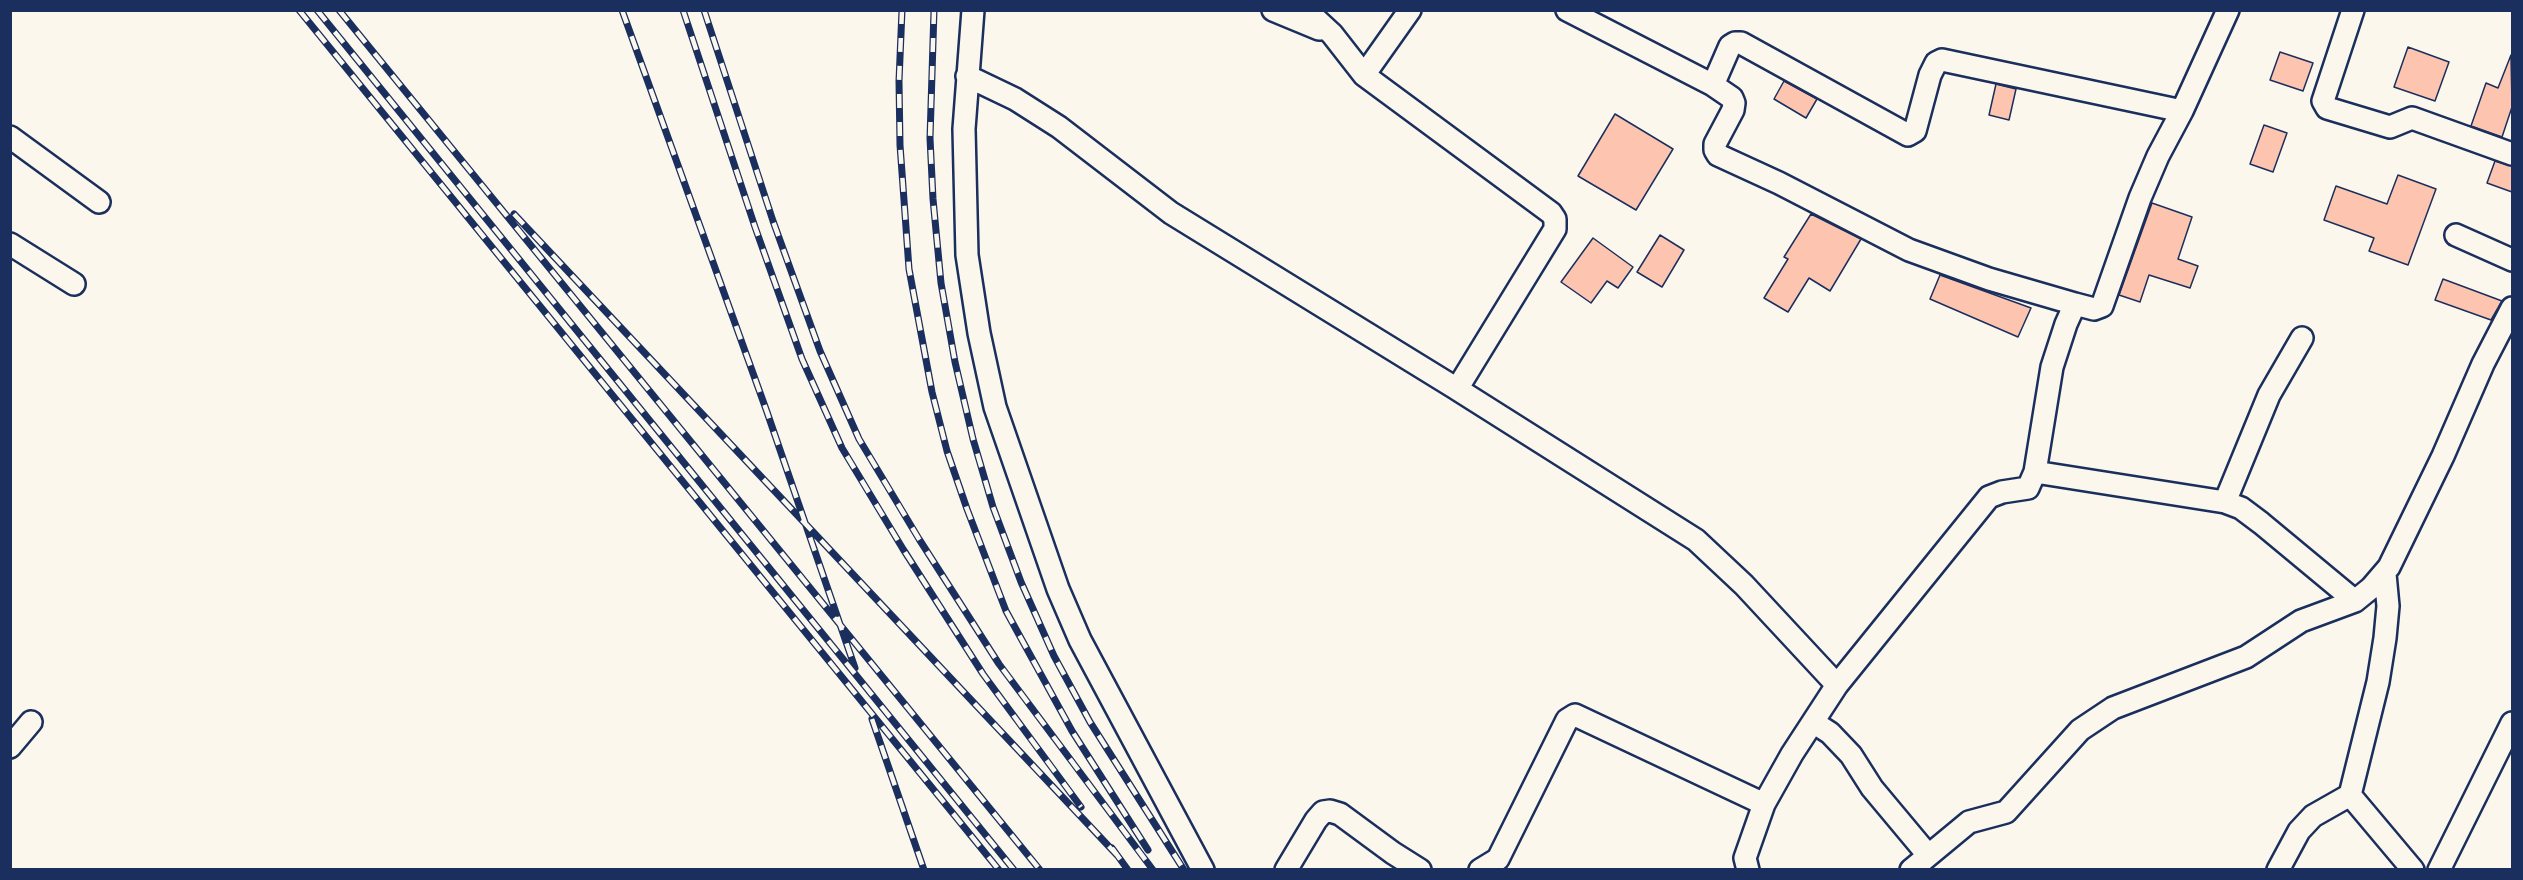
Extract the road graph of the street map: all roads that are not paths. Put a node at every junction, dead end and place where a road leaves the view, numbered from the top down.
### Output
1 (973, 10) edge
2 (1273, 10) edge
3 (1306, 10) edge
4 (1410, 10) edge
5 (1567, 10) edge
6 (2228, 10) edge
7 (2353, 10) edge
8 (1332, 34) junction
9 (1364, 75) junction
10 (967, 76) junction
11 (1713, 86) junction
12 (2182, 111) junction
13 (10, 137) edge
14 (2512, 154) edge
15 (99, 202) dead end
16 (2456, 235) dead end
17 (10, 244) edge
18 (2512, 260) edge
19 (74, 284) dead end
20 (2075, 304) junction
21 (2512, 308) edge
22 (2302, 338) dead end
23 (1456, 388) junction
24 (2035, 472) junction
25 (2224, 502) junction
26 (2385, 574) junction
27 (2355, 601) junction
28 (1837, 685) junction
29 (31, 722) dead end
30 (1813, 722) junction
31 (2512, 723) edge
32 (10, 747) edge
33 (2350, 795) junction
34 (1764, 804) junction
35 (1921, 864) edge
36 (1203, 870) edge
37 (1286, 870) edge
38 (1420, 870) edge
39 (1480, 870) edge
40 (1748, 870) edge
41 (2278, 870) edge
42 (2413, 870) edge
43 (2439, 870) edge

1 - 10 street
2 - 8 street
3 - 8 street
4 - 9 street
5 - 11 street
6 - 12 street
7 - 14 street
8 - 9 street
9 - 23 street
10 - 23 street
10 - 36 street
11 - 12 street
11 - 20 street
12 - 20 street
13 - 15 street
16 - 18 street
17 - 19 street
20 - 24 street
21 - 26 street
22 - 25 street
23 - 28 street
24 - 25 street
24 - 28 street
25 - 27 street
26 - 27 street
26 - 33 street
27 - 35 street
28 - 30 street
29 - 32 street
30 - 34 street
30 - 35 street
31 - 43 street
33 - 41 street
33 - 42 street
34 - 39 street
34 - 40 street
37 - 38 street

